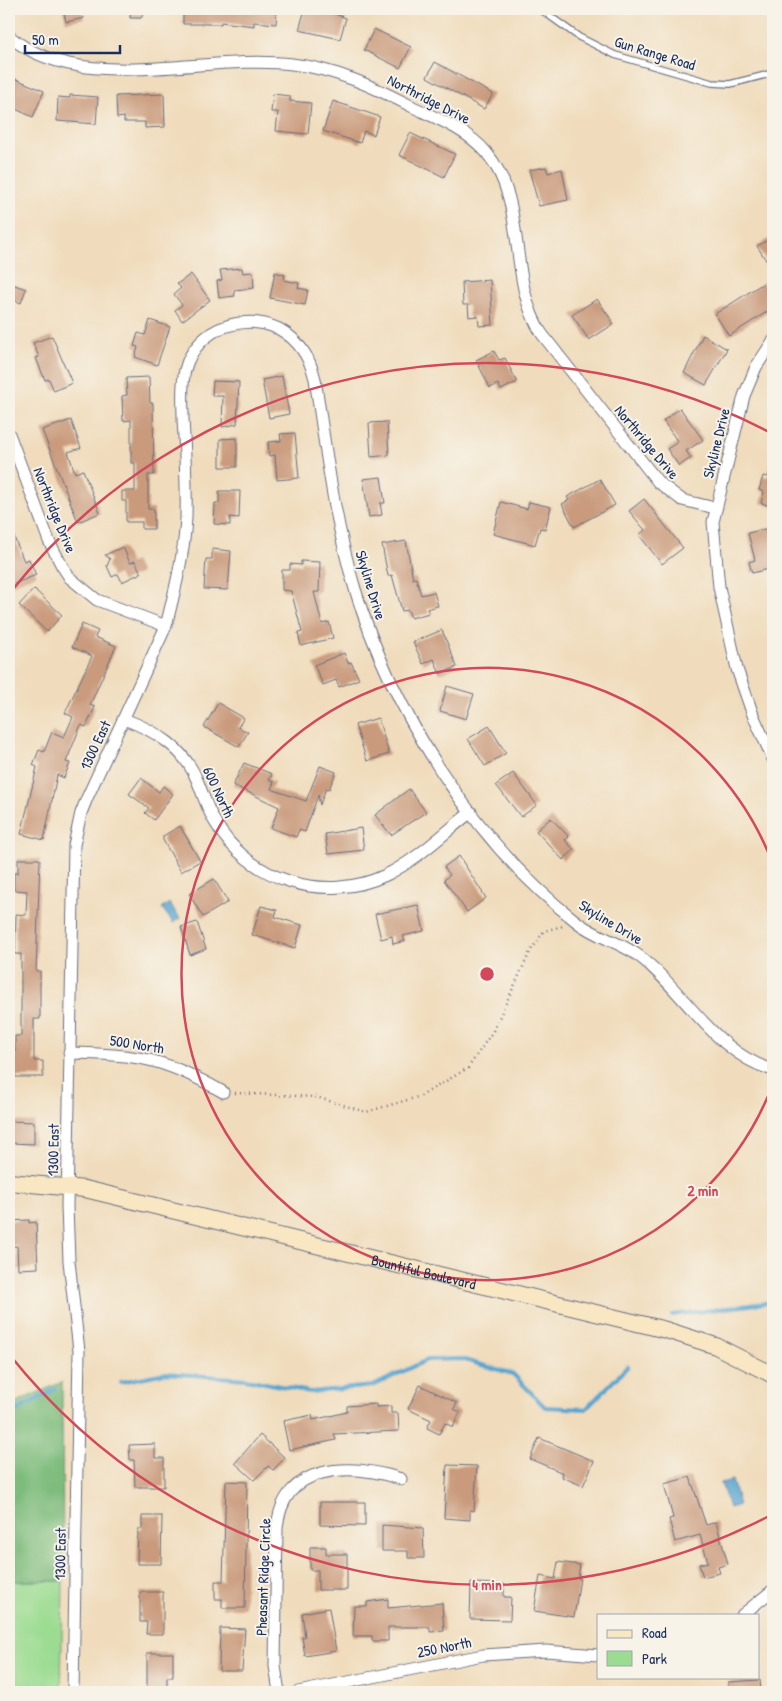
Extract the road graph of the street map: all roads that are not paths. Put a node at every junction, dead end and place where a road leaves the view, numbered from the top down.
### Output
1 (540, 9) edge
2 (9, 36) edge
3 (773, 73) edge
4 (773, 341) edge
5 (9, 434) edge
6 (11, 448) edge
7 (715, 508) junction
8 (166, 626) junction
9 (124, 719) junction
10 (773, 759) edge
11 (471, 812) junction
12 (69, 1053) junction
13 (773, 1070) edge
14 (223, 1092) road end
15 (9, 1182) edge
16 (68, 1186) junction
17 (773, 1375) edge
18 (401, 1479) dead end
19 (773, 1590) edge
20 (743, 1614) edge
21 (597, 1655) edge
22 (73, 1692) edge
23 (279, 1692) edge
24 (298, 1692) edge

1 - 3 lane, Gun Range Road
2 - 7 street, Northridge Drive
4 - 7 street, Skyline Drive
5 - 6 street, Northridge Drive
6 - 8 street, Northridge Drive
7 - 10 street, Skyline Drive
8 - 9 street, 1300 East
8 - 11 street, Skyline Drive
9 - 11 street, 600 North
9 - 12 street, 1300 East
11 - 13 street, Skyline Drive
12 - 14 street, 500 North
12 - 16 street, 1300 East
15 - 16 main road, Bountiful Boulevard
16 - 17 main road, Bountiful Boulevard
16 - 22 street, 1300 East
18 - 23 street, Pheasant Ridge Circle
19 - 20 street
21 - 24 street, 250 North

